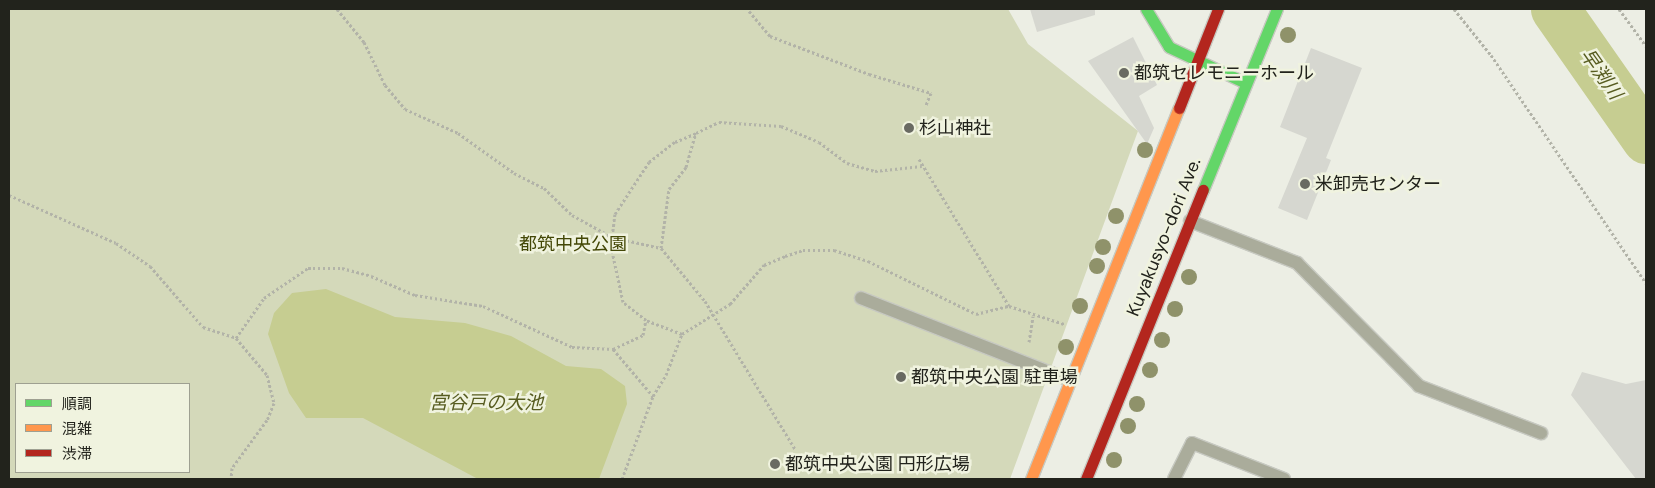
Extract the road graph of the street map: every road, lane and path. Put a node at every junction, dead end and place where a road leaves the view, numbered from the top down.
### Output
1 (337, 9) edge
2 (1146, 9) edge
3 (1218, 9) edge
4 (1277, 9) edge
5 (1454, 9) edge
6 (1619, 9) edge
7 (749, 11) dead end
8 (1646, 46) edge
9 (1198, 60) junction
10 (1246, 83) junction
11 (926, 105) dead end
12 (696, 133) junction
13 (919, 159) dead end
14 (922, 166) junction
15 (9, 195) edge
16 (1190, 221) junction
17 (612, 237) junction
18 (661, 248) junction
19 (1646, 283) edge
20 (861, 298) dead end
21 (1009, 306) junction
22 (1033, 316) junction
23 (646, 320) junction
24 (1072, 326) dead end
25 (682, 334) junction
26 (236, 338) junction
27 (613, 349) junction
28 (1025, 363) junction
29 (1068, 380) junction
30 (653, 396) junction
31 (1540, 433) dead end
32 (795, 450) dead end
33 (231, 479) edge
34 (622, 479) edge
35 (1031, 479) edge
36 (1086, 479) edge
37 (1174, 479) edge
38 (1284, 479) edge

1 - 17 path
2 - 9 street
3 - 9 street, Kuyakusyo-dori Ave.
4 - 10 street, Kuyakusyo-dori Ave.
5 - 19 path
6 - 8 path
7 - 11 path
9 - 10 street
9 - 29 street, Kuyakusyo-dori Ave.
10 - 16 street, Kuyakusyo-dori Ave.
12 - 14 path
12 - 17 path
12 - 18 path
13 - 14 path
14 - 21 path
15 - 26 path
16 - 31 lane
16 - 36 street, Kuyakusyo-dori Ave.
17 - 18 path
17 - 23 path
18 - 32 path, bridge
20 - 28 lane
21 - 22 path
21 - 25 path
22 - 24 path
22 - 28 path
23 - 25 path
23 - 27 path
25 - 30 path
26 - 27 path
26 - 33 path
27 - 30 path
28 - 29 lane
29 - 35 street, Kuyakusyo-dori Ave.
30 - 34 path
37 - 38 lane

